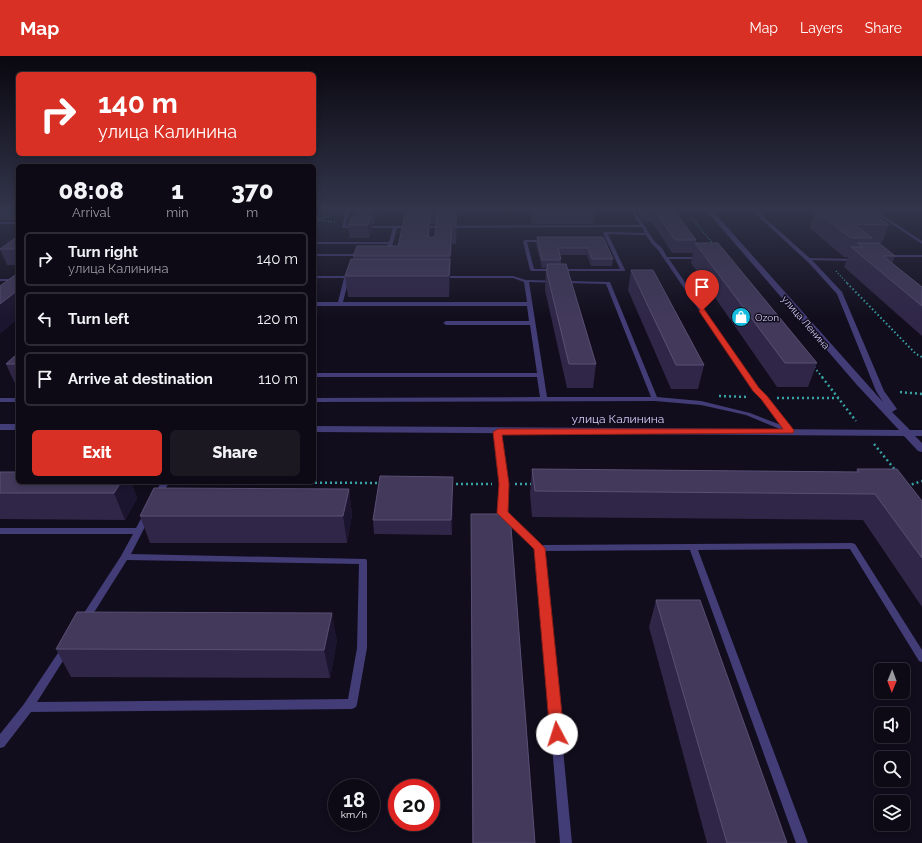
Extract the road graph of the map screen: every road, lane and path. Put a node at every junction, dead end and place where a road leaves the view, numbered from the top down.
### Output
1 (390, 246) edge
2 (526, 246) edge
3 (612, 246) edge
4 (656, 246) edge
5 (740, 246) edge
6 (793, 246) edge
7 (702, 252) edge
8 (316, 255) edge
9 (365, 255) edge
10 (380, 255) edge
11 (922, 256) edge
12 (879, 257) edge
13 (666, 258) junction
14 (808, 259) junction
15 (861, 260) edge
16 (578, 270) junction
17 (316, 277) edge
18 (347, 277) junction
19 (363, 277) edge
20 (434, 277) edge
21 (0, 280) edge
22 (16, 280) edge
23 (526, 282) junction
24 (584, 282) junction
25 (316, 304) edge
26 (340, 304) junction
27 (529, 304) junction
28 (446, 323) dead end
29 (532, 323) junction
30 (813, 366) edge
31 (316, 375) edge
32 (541, 375) junction
33 (900, 392) dead end
34 (922, 394) edge
35 (839, 398) dead end
36 (655, 399) junction
37 (0, 400) edge
38 (16, 400) edge
39 (316, 400) edge
40 (544, 400) junction
41 (0, 427) edge
42 (16, 427) edge
43 (316, 429) edge
44 (789, 431) junction
45 (498, 432) junction
46 (907, 433) junction
47 (922, 433) edge
48 (922, 449) edge
49 (922, 480) edge
50 (316, 483) edge
51 (386, 483) edge
52 (164, 484) edge
53 (449, 484) edge
54 (504, 484) junction
55 (536, 484) edge
56 (901, 486) edge
57 (908, 486) junction
58 (913, 491) edge
59 (0, 531) edge
60 (138, 531) junction
61 (693, 547) junction
62 (540, 548) junction
63 (125, 557) junction
64 (78, 629) edge
65 (70, 642) edge
66 (922, 658) edge
67 (28, 707) junction
68 (0, 743) edge
69 (566, 843) edge
70 (802, 843) edge

1 - 10 lane
2 - 16 lane
3 - 16 lane
4 - 13 lane
5 - 46 street, улица Ленина
6 - 14 street, улица Ленина
7 - 13 lane
8 - 9 lane
11 - 12 lane
13 - 44 lane
14 - 15 lane
14 - 46 street, улица Ленина
16 - 24 lane
17 - 18 lane
18 - 19 lane
18 - 26 lane
20 - 23 lane
21 - 22 lane
23 - 24 lane
23 - 27 lane
24 - 36 lane
25 - 26 lane
26 - 27 lane
27 - 29 lane
28 - 29 lane
29 - 32 lane
30 - 35 path
31 - 32 lane
32 - 40 lane
33 - 34 path
36 - 40 lane
36 - 44 lane
37 - 38 lane
39 - 40 lane
41 - 42 street
43 - 45 street, улица Калинина
44 - 45 street, улица Калинина
44 - 46 street, улица Калинина
45 - 54 lane
46 - 47 street, улица Калинина
46 - 48 street, улица Ленина
49 - 57 path
50 - 51 path
52 - 60 lane
53 - 54 path
54 - 55 path
54 - 62 lane
56 - 57 path
57 - 58 path
59 - 60 lane
60 - 63 lane
61 - 62 lane
61 - 66 lane
61 - 70 lane
62 - 69 lane
63 - 64 lane
63 - 67 lane
65 - 67 lane
67 - 68 lane

